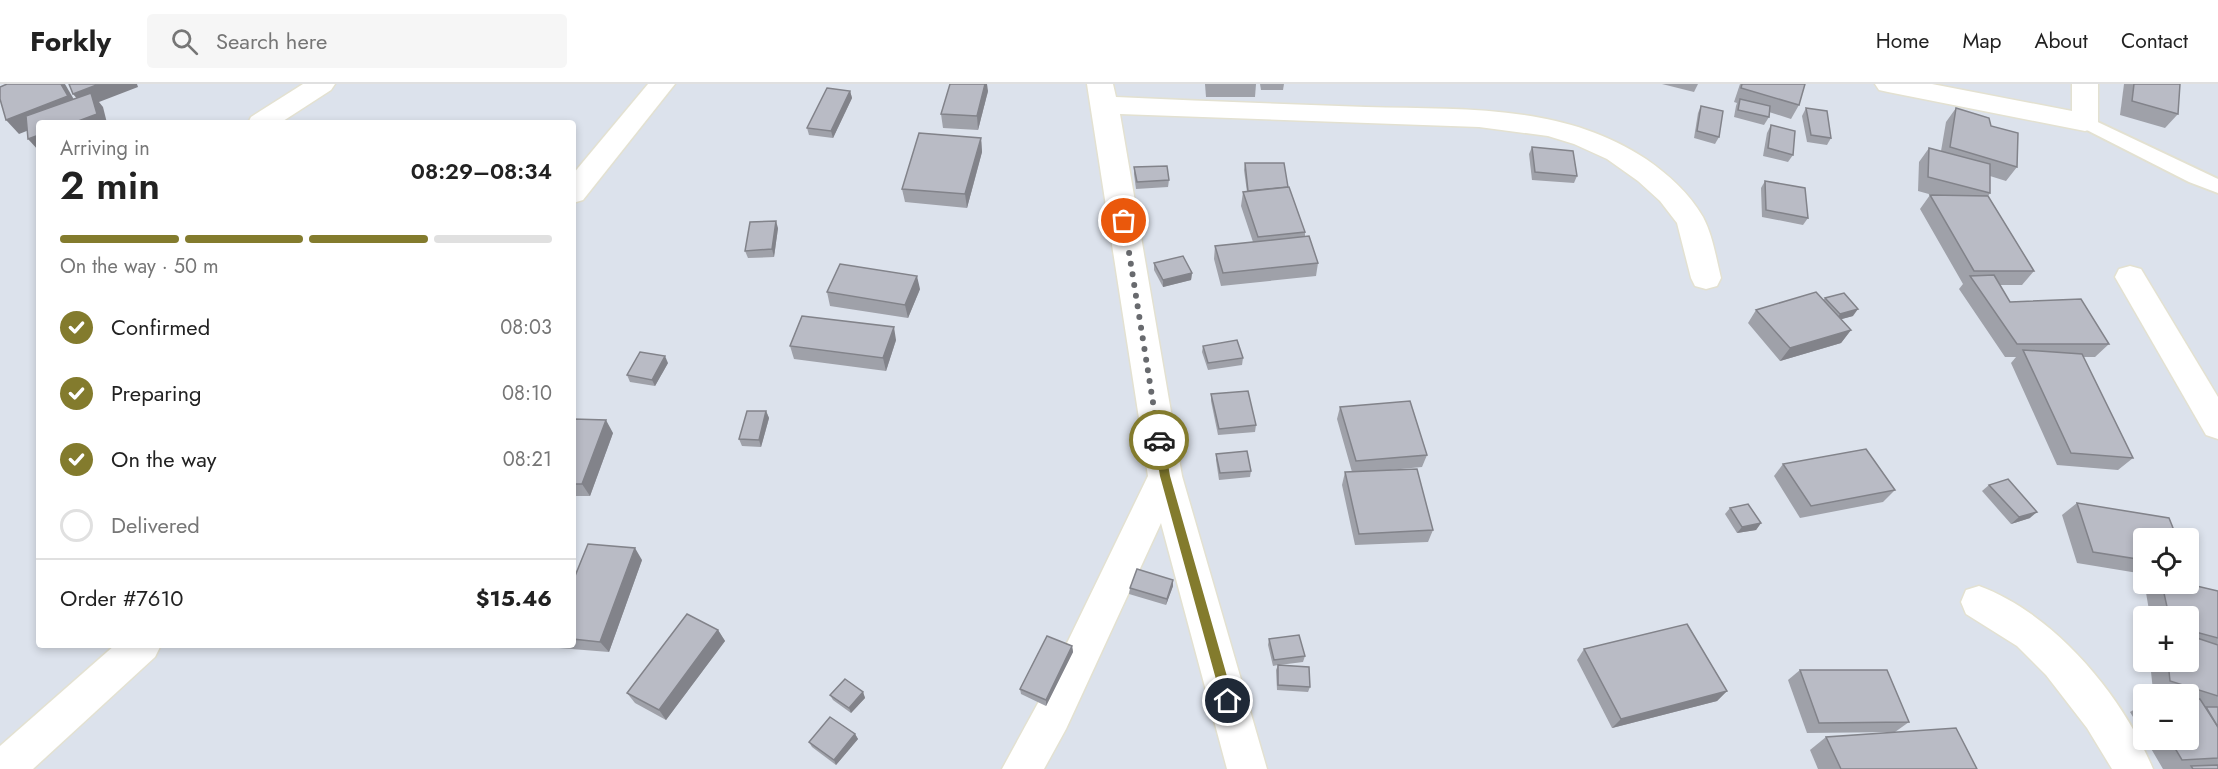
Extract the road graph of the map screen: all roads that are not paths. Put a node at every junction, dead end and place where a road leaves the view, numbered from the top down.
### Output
1 (322, 84) edge
2 (662, 84) edge
3 (1888, 84) edge
4 (2085, 84) edge
5 (1103, 95) edge
6 (266, 120) edge
7 (2085, 122) junction
8 (2218, 186) edge
9 (576, 190) edge
10 (2130, 277) dead end
11 (1706, 278) dead end
12 (2218, 426) edge
13 (1165, 476) junction
14 (1979, 602) dead end
15 (139, 648) edge
16 (4, 769) edge
17 (1022, 769) edge
18 (1247, 769) edge
19 (2133, 769) edge

1 - 6 street
2 - 9 street
3 - 7 street
4 - 7 street
5 - 11 street
5 - 13 street
7 - 8 lane
10 - 12 street
13 - 17 street
13 - 18 street
14 - 19 street
15 - 16 street

